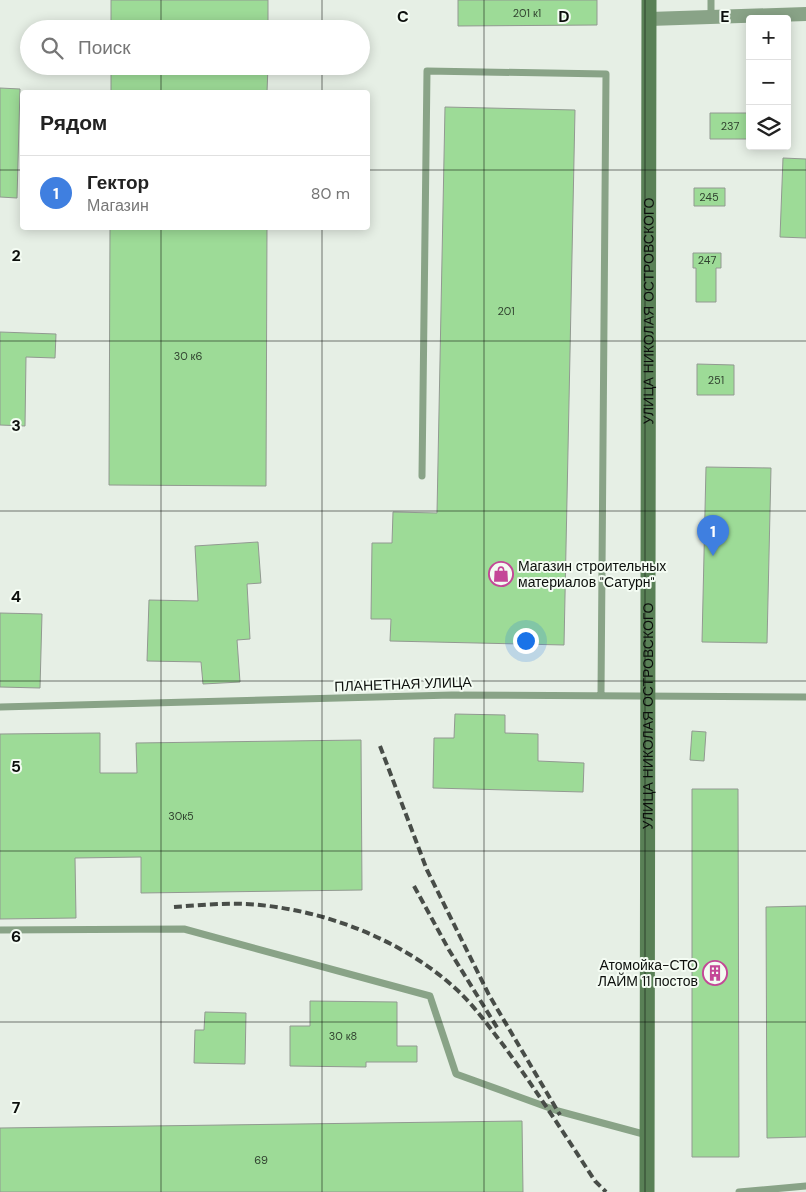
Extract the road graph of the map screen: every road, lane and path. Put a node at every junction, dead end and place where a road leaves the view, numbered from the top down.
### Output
1 (649, 0) edge
2 (711, 0) edge
3 (806, 14) edge
4 (711, 17) junction
5 (649, 19) junction
6 (422, 476) dead end
7 (601, 694) junction
8 (648, 694) junction
9 (806, 697) edge
10 (0, 707) edge
11 (0, 930) edge
12 (647, 1135) junction
13 (806, 1186) edge
14 (647, 1192) edge
15 (653, 1192) edge
16 (739, 1192) edge

1 - 5 street, УЛИЦА НИКОЛАЯ ОСТРОВСКОГО
2 - 4 lane
3 - 4 street
4 - 5 street
5 - 8 street, УЛИЦА НИКОЛАЯ ОСТРОВСКОГО
6 - 7 lane
7 - 8 lane, ПЛАНЕТНАЯ УЛИЦА
7 - 10 lane, ПЛАНЕТНАЯ УЛИЦА
8 - 9 lane, ПЛАНЕТНАЯ УЛИЦА
8 - 12 street, УЛИЦА НИКОЛАЯ ОСТРОВСКОГО
11 - 12 lane
12 - 14 street, УЛИЦА НИКОЛАЯ ОСТРОВСКОГО
13 - 16 lane
14 - 15 lane

